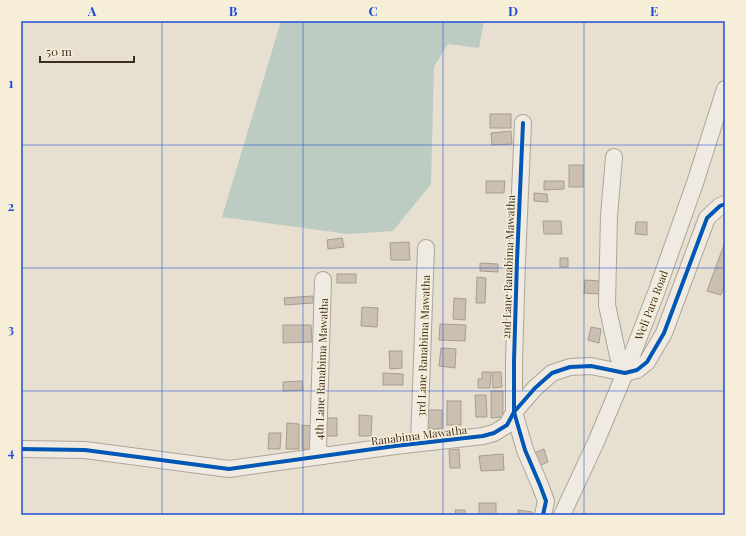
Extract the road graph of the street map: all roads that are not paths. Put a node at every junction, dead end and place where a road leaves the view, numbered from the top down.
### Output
1 (725, 89) edge
2 (523, 123) dead end
3 (614, 158) dead end
4 (725, 204) edge
5 (426, 248) dead end
6 (323, 280) dead end
7 (625, 373) junction
8 (514, 412) junction
9 (419, 444) junction
10 (21, 449) edge
11 (323, 456) junction
12 (543, 515) edge
13 (562, 515) edge

1 - 7 street, Weli Para Road
2 - 8 street, 2nd Lane Ranabima Mawatha
3 - 7 street
4 - 7 street
5 - 9 street, 3rd Lane Ranabima Mawatha
6 - 11 street, 4th Lane Ranabima Mawatha
7 - 8 street, Ranabima Mawatha
7 - 13 street, Weli Para Road
8 - 9 street, Ranabima Mawatha
8 - 12 street, 2nd Lane Ranabima Mawatha
9 - 11 street, Ranabima Mawatha
10 - 11 street, Ranabima Mawatha

